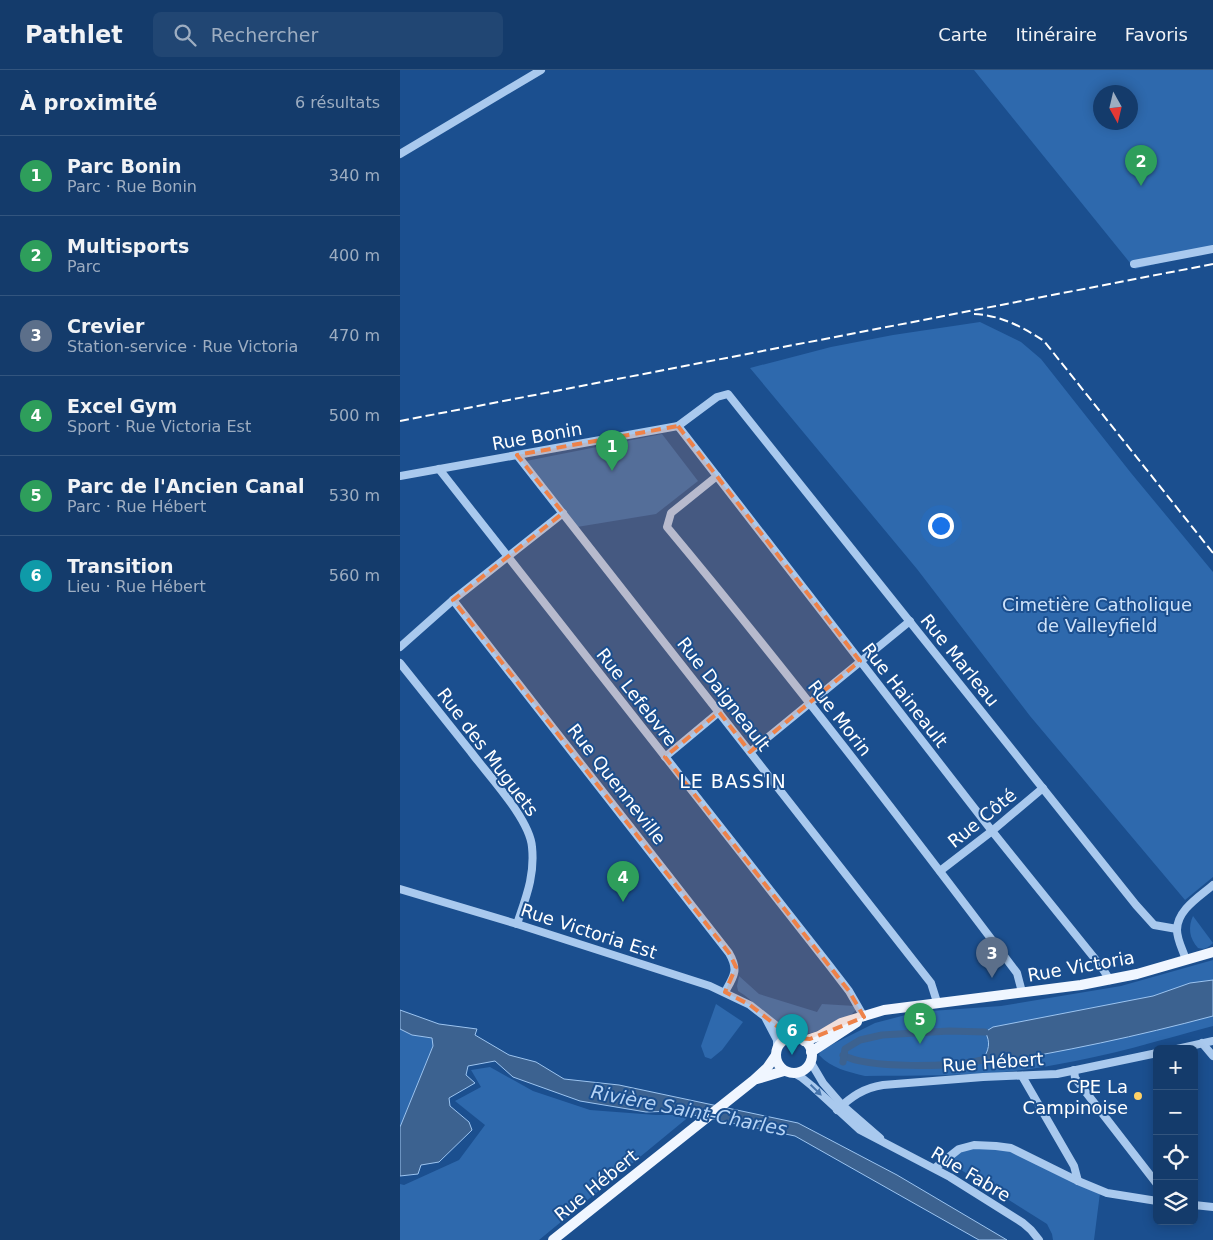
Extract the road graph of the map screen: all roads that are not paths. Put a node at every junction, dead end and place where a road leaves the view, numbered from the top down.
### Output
1 (541, 70) edge
2 (400, 154) edge
3 (1213, 249) edge
4 (1134, 264) dead end
5 (728, 394) joint
6 (678, 426) junction
7 (517, 455) junction
8 (439, 469) junction
9 (400, 476) edge
10 (717, 476) junction
11 (563, 513) junction
12 (507, 558) junction
13 (454, 600) junction
14 (910, 621) junction
15 (400, 647) edge
16 (860, 661) junction
17 (400, 663) edge
18 (810, 703) junction
19 (719, 712) junction
20 (750, 752) junction
21 (665, 757) junction
22 (1043, 788) junction
23 (992, 831) junction
24 (940, 871) junction
25 (1213, 885) edge
26 (400, 889) edge
27 (517, 924) junction
28 (1177, 929) junction
29 (1213, 952) edge
30 (1186, 960) junction
31 (1110, 980) junction
32 (725, 992) junction
33 (1022, 992) junction
34 (937, 1002) junction
35 (764, 1015) junction
36 (864, 1017) junction
37 (792, 1038) junction
38 (804, 1041) junction
39 (1213, 1041) edge
40 (1202, 1043) junction
41 (1193, 1045) edge
42 (776, 1052) junction
43 (1153, 1054) edge
44 (1213, 1056) edge
45 (811, 1057) junction
46 (1074, 1070) junction
47 (789, 1072) junction
48 (1022, 1076) junction
49 (754, 1080) junction
50 (839, 1108) junction
51 (935, 1168) junction
52 (1154, 1180) edge
53 (1078, 1181) junction
54 (1153, 1200) edge
55 (1198, 1205) edge
56 (1213, 1207) edge
57 (552, 1240) edge
58 (1039, 1240) edge

1 - 2 street
3 - 4 street
5 - 6 street, Rue Bonin
5 - 14 street, Rue Marleau
6 - 7 street, Rue Bonin
6 - 10 street, Rue Haineault
7 - 8 street, Rue Bonin
7 - 11 street, Rue Daigneault
8 - 9 street, Rue Bonin
8 - 12 street, Rue Lefebvre
10 - 16 street, Rue Haineault
10 - 18 street, Rue Morin
11 - 12 street
11 - 19 street, Rue Daigneault
12 - 13 street
12 - 21 street, Rue Lefebvre
13 - 15 street
13 - 32 street, Rue Quenneville
14 - 16 street
14 - 22 street, Rue Marleau
16 - 18 street
16 - 23 street, Rue Haineault
17 - 27 street, Rue des Muguets
18 - 20 street
18 - 24 street, Rue Morin
19 - 20 street, Rue Daigneault
19 - 21 street
20 - 34 street, Rue Daigneault
21 - 36 street, Rue Lefebvre
22 - 23 street, Rue Côté
22 - 28 street, Rue Marleau
23 - 24 street, Rue Côté
23 - 31 street, Rue Haineault
24 - 33 street, Rue Morin
25 - 28 street
26 - 27 street, Rue Victoria Est
27 - 32 street, Rue Victoria Est
28 - 30 street
29 - 30 main road, Rue Victoria
30 - 31 main road, Rue Victoria
31 - 33 main road, Rue Victoria
32 - 35 street, Rue Victoria Est
33 - 34 main road, Rue Victoria
34 - 36 main road, Rue Victoria
35 - 37 street, Rue Victoria Est
35 - 42 street, Rue Victoria Est
36 - 38 main road, Rue Victoria
36 - 45 main road, Rue Victoria
37 - 38 main road
37 - 42 main road
38 - 45 main road
39 - 40 street
40 - 41 street
40 - 44 street
42 - 47 main road
42 - 49 main road, Rue Hébert
43 - 46 street, Rue Hébert
45 - 47 main road
45 - 50 street, Rue Fabre
46 - 48 street, Rue Hébert
46 - 52 street
47 - 49 main road, Rue Hébert
47 -> 50 street, Rue Fabre
48 - 50 street, Rue Hébert
48 - 53 street
49 - 57 main road, Rue Hébert
50 - 51 street, Rue Fabre
51 - 53 street
51 - 58 street, Rue Fabre
53 - 54 street
55 - 56 street

